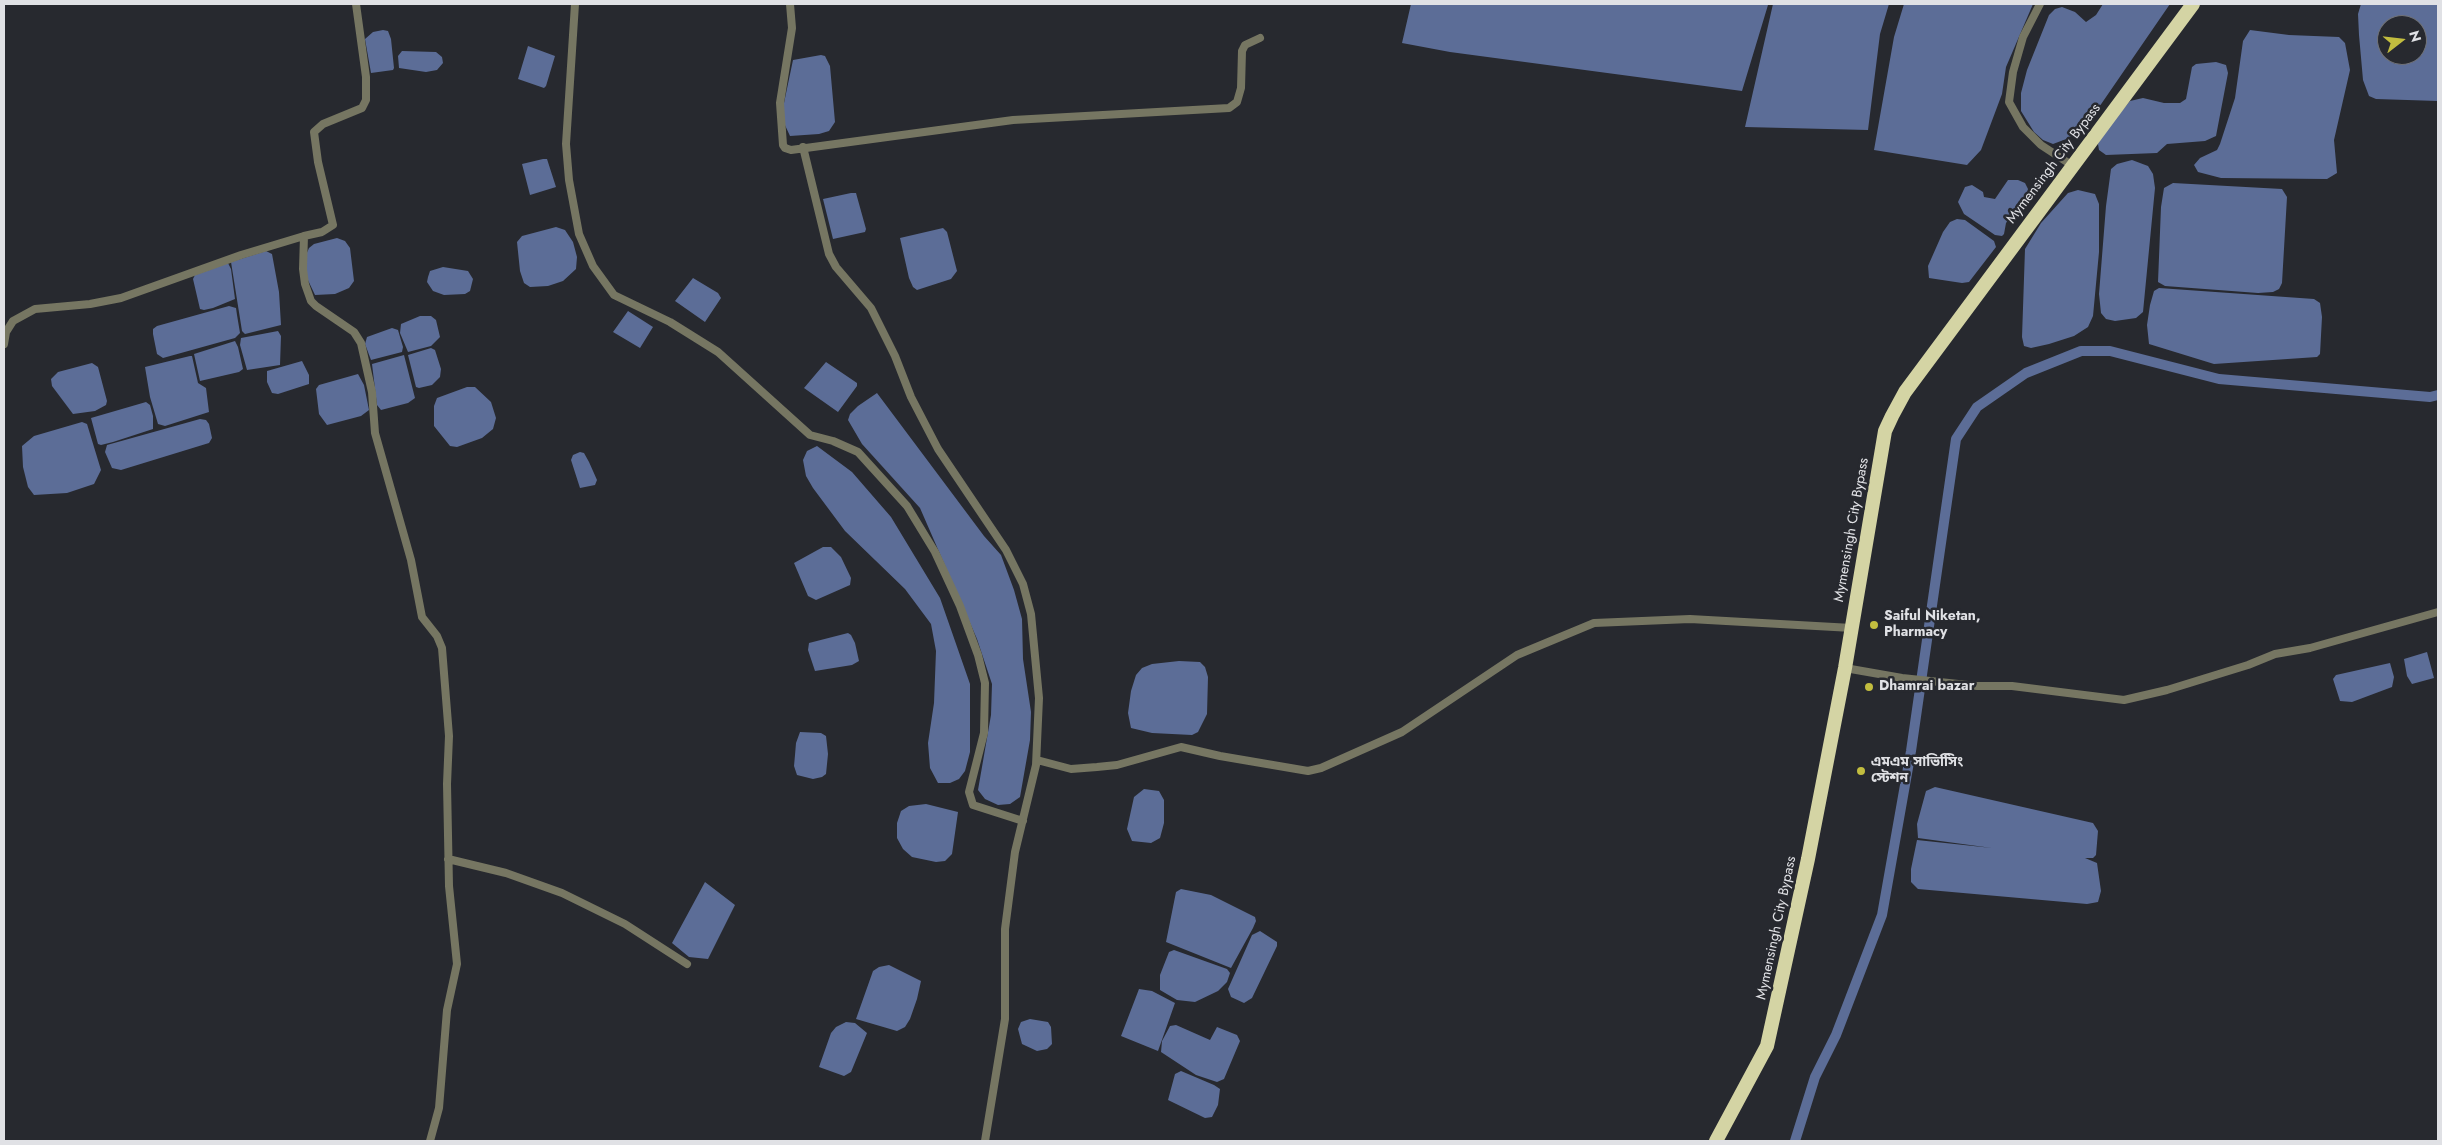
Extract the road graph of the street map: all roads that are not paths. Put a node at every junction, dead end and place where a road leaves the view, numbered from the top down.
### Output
1 (356, 4) edge
2 (575, 4) edge
3 (790, 4) edge
4 (2040, 4) edge
5 (2193, 4) edge
6 (1260, 38) dead end
7 (803, 147) junction
8 (2073, 166) junction
9 (304, 236) junction
10 (4, 344) edge
11 (2438, 612) edge
12 (1852, 628) junction
13 (1845, 668) junction
14 (1036, 760) junction
15 (1023, 821) junction
16 (448, 859) junction
17 (687, 964) dead end
18 (430, 1141) edge
19 (984, 1141) edge
20 (1716, 1141) edge

1 - 9 street
2 - 15 street
3 - 7 street
4 - 8 street
5 - 8 highway, Mymensingh City Bypass
6 - 7 street
7 - 14 street
8 - 12 highway, Mymensingh City Bypass
9 - 10 street
9 - 16 street
11 - 13 street
12 - 13 highway, Mymensingh City Bypass
12 - 14 street
13 - 20 highway, Mymensingh City Bypass
14 - 15 street
15 - 19 street
16 - 17 street
16 - 18 street

